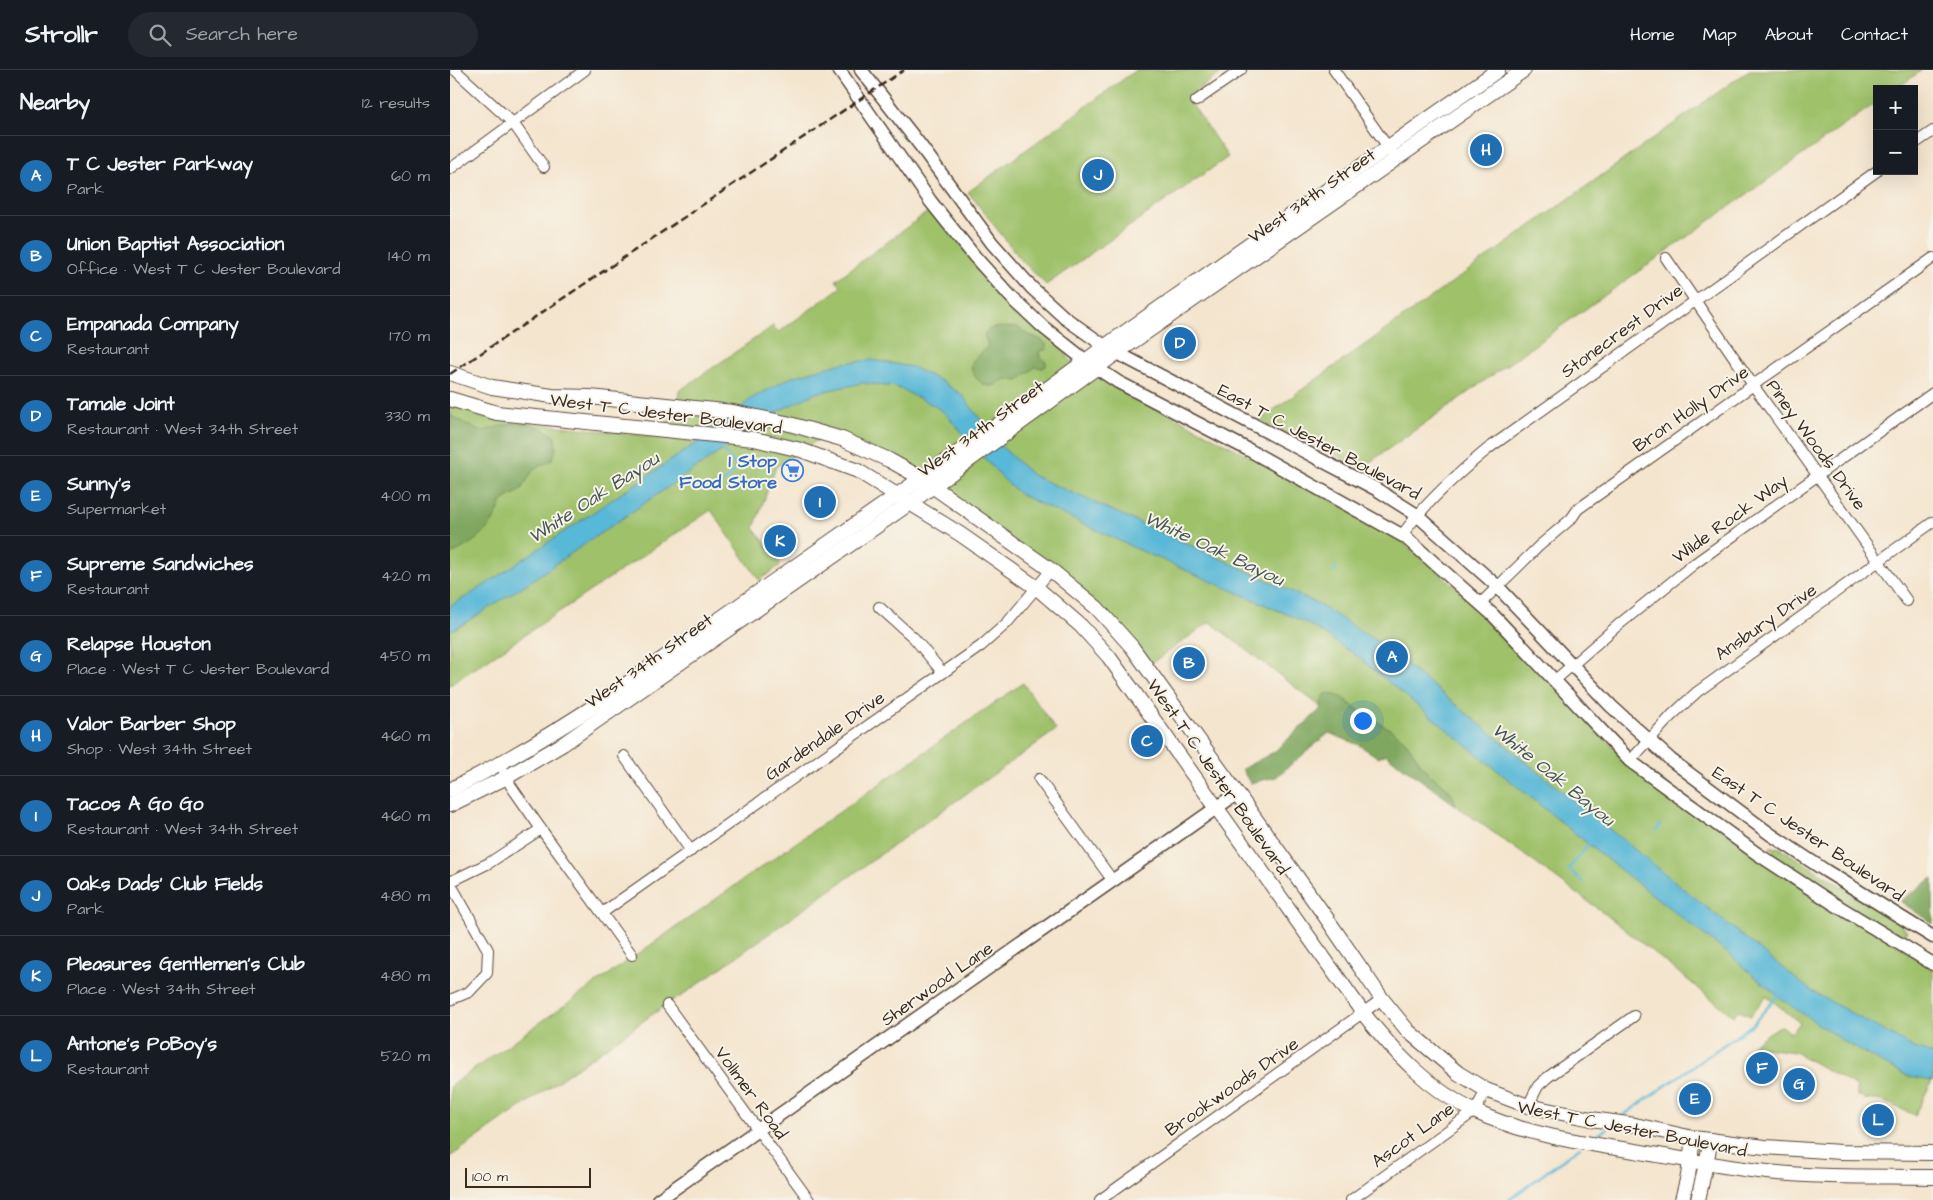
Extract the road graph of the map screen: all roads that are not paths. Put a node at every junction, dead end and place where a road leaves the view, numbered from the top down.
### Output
1 (455, 70) edge
2 (586, 70) edge
3 (839, 70) edge
4 (861, 70) edge
5 (1241, 70) edge
6 (1334, 70) edge
7 (1498, 70) edge
8 (1524, 70) edge
9 (1480, 83) junction
10 (1489, 95) junction
11 (1196, 101) dead end
12 (512, 123) junction
13 (904, 124) junction
14 (1933, 131) edge
15 (886, 137) junction
16 (1918, 141) edge
17 (1388, 146) junction
18 (1397, 160) junction
19 (544, 166) dead end
20 (450, 168) edge
21 (1873, 174) edge
22 (992, 244) junction
23 (975, 257) junction
24 (1666, 258) dead end
25 (1933, 258) edge
26 (1230, 267) junction
27 (1694, 300) junction
28 (1106, 347) junction
29 (1119, 352) junction
30 (1092, 365) junction
31 (450, 373) edge
32 (1753, 385) junction
33 (1933, 393) edge
34 (552, 396) junction
35 (450, 399) edge
36 (548, 419) junction
37 (807, 429) junction
38 (1266, 433) junction
39 (801, 450) junction
40 (1254, 453) junction
41 (950, 465) junction
42 (1818, 475) junction
43 (921, 478) junction
44 (932, 486) junction
45 (897, 495) junction
46 (910, 503) junction
47 (1417, 515) junction
48 (1933, 522) edge
49 (1402, 535) junction
50 (1879, 561) junction
51 (1051, 570) junction
52 (1497, 586) junction
53 (1037, 588) junction
54 (1907, 601) dead end
55 (1481, 603) junction
56 (879, 607) dead end
57 (1572, 665) junction
58 (942, 673) junction
59 (1554, 681) junction
60 (1649, 741) junction
61 (624, 756) dead end
62 (1630, 761) junction
63 (503, 771) junction
64 (1039, 779) dead end
65 (450, 790) edge
66 (1236, 794) junction
67 (450, 805) edge
68 (1216, 808) junction
69 (541, 829) junction
70 (1770, 834) junction
71 (691, 851) junction
72 (1756, 853) junction
73 (1113, 881) junction
74 (450, 883) edge
75 (602, 913) junction
76 (1921, 929) junction
77 (1933, 937) edge
78 (1908, 949) junction
79 (632, 955) dead end
80 (1933, 964) edge
81 (1382, 999) junction
82 (450, 1000) edge
83 (667, 1005) dead end
84 (1363, 1013) junction
85 (1634, 1016) dead end
86 (1486, 1090) junction
87 (1528, 1106) junction
88 (1475, 1111) junction
89 (758, 1130) junction
90 (1693, 1138) junction
91 (1711, 1140) junction
92 (1841, 1152) junction
93 (1933, 1153) edge
94 (1690, 1160) junction
95 (1706, 1163) junction
96 (1840, 1176) junction
97 (1933, 1177) edge
98 (658, 1200) edge
99 (809, 1200) edge
100 (1100, 1200) edge
101 (1351, 1200) edge
102 (1682, 1200) edge
103 (1698, 1200) edge

1 - 12 street
2 - 12 street
3 - 15 street
4 - 13 street, East T C Jester Boulevard
5 - 11 street
6 - 17 street
7 - 9 main road, West 34th Street
8 - 10 main road, West 34th Street
9 - 10 main road
9 - 17 main road, West 34th Street
10 - 18 main road, West 34th Street
12 - 19 street
12 - 20 street
13 - 15 street
13 - 22 street, East T C Jester Boulevard
14 - 16 street
15 - 23 street
17 - 18 street
17 - 26 main road, West 34th Street
18 - 26 main road, West 34th Street
21 - 27 street, Stonecrest Drive
22 - 23 street
22 - 28 street, East T C Jester Boulevard
23 - 30 street
24 - 27 street, Piney Woods Drive
25 - 32 street, Bron Holly Drive
26 - 28 main road, West 34th Street
26 - 29 main road, West 34th Street
27 - 32 street, Piney Woods Drive
27 - 47 street, Stonecrest Drive
28 - 29 street, East T C Jester Boulevard
28 - 30 main road, West 34th Street
29 - 30 main road, West 34th Street
29 - 38 street, East T C Jester Boulevard
30 - 40 street
30 - 41 main road, West 34th Street
31 - 34 main road, West T C Jester Boulevard
32 - 42 street, Piney Woods Drive
32 - 52 street, Bron Holly Drive
33 - 42 street, Wilde Rock Way
34 - 36 main road
34 - 37 main road, West T C Jester Boulevard
35 - 36 main road, West T C Jester Boulevard
36 - 39 main road, West T C Jester Boulevard
37 - 39 main road
37 - 43 main road, West T C Jester Boulevard
38 - 40 street
38 - 47 street, East T C Jester Boulevard
39 - 45 main road, West T C Jester Boulevard
40 - 49 street
41 - 43 main road, West 34th Street
41 - 44 main road, West 34th Street
42 - 50 street, Piney Woods Drive
42 - 57 street, Wilde Rock Way
43 - 44 main road, West T C Jester Boulevard
43 - 45 main road, West 34th Street
44 - 46 main road, West 34th Street
44 - 51 main road, West T C Jester Boulevard
45 - 46 main road, West T C Jester Boulevard
45 - 63 main road, West 34th Street
46 - 53 main road, West T C Jester Boulevard
46 - 63 main road, West 34th Street
47 - 49 street, Stonecrest Drive
47 - 52 street, East T C Jester Boulevard
48 - 50 street, Ansbury Drive
49 - 55 street
50 - 54 street, Piney Woods Drive
50 - 60 street, Ansbury Drive
51 - 53 street, Gardendale Drive
51 - 66 main road, West T C Jester Boulevard
52 - 55 street, Bron Holly Drive
52 - 57 street, East T C Jester Boulevard
53 - 58 street, Gardendale Drive
53 - 68 main road, West T C Jester Boulevard
55 - 59 street
56 - 58 street
57 - 59 street, Wilde Rock Way
57 - 60 street, East T C Jester Boulevard
58 - 71 street, Gardendale Drive
59 - 62 street
60 - 62 street, Ansbury Drive
60 - 70 street, East T C Jester Boulevard
61 - 71 street
62 - 72 street
63 - 65 main road, West 34th Street
63 - 67 main road, West 34th Street
63 - 69 street
64 - 73 street
66 - 68 street, Sherwood Lane
66 - 81 main road, West T C Jester Boulevard
68 - 73 street, Sherwood Lane
68 - 84 main road, West T C Jester Boulevard
69 - 74 street
69 - 75 street
70 - 72 street
70 - 76 street, East T C Jester Boulevard
71 - 75 street, Gardendale Drive
72 - 78 street
73 - 89 street, Sherwood Lane
74 - 82 street
75 - 79 street
76 - 77 street, East T C Jester Boulevard
76 - 78 street
78 - 80 street
81 - 84 street, Brookwoods Drive
81 - 86 main road, West T C Jester Boulevard
83 - 89 street, Vollmer Road
84 - 88 main road, West T C Jester Boulevard
84 - 100 street, Brookwoods Drive
85 - 87 street
86 - 87 main road, West T C Jester Boulevard
86 - 88 street, Ascot Lane
87 - 90 main road, West T C Jester Boulevard
88 - 94 main road, West T C Jester Boulevard
88 - 101 street, Ascot Lane
89 - 98 street, Sherwood Lane
89 - 99 street, Vollmer Road
90 - 91 main road, West T C Jester Boulevard
90 - 94 main road
91 - 92 main road, West T C Jester Boulevard
91 - 95 main road
92 - 93 main road, West T C Jester Boulevard
92 - 96 main road
94 - 95 main road, West T C Jester Boulevard
94 - 102 main road
95 - 96 main road, West T C Jester Boulevard
95 - 103 main road
96 - 97 main road, West T C Jester Boulevard

